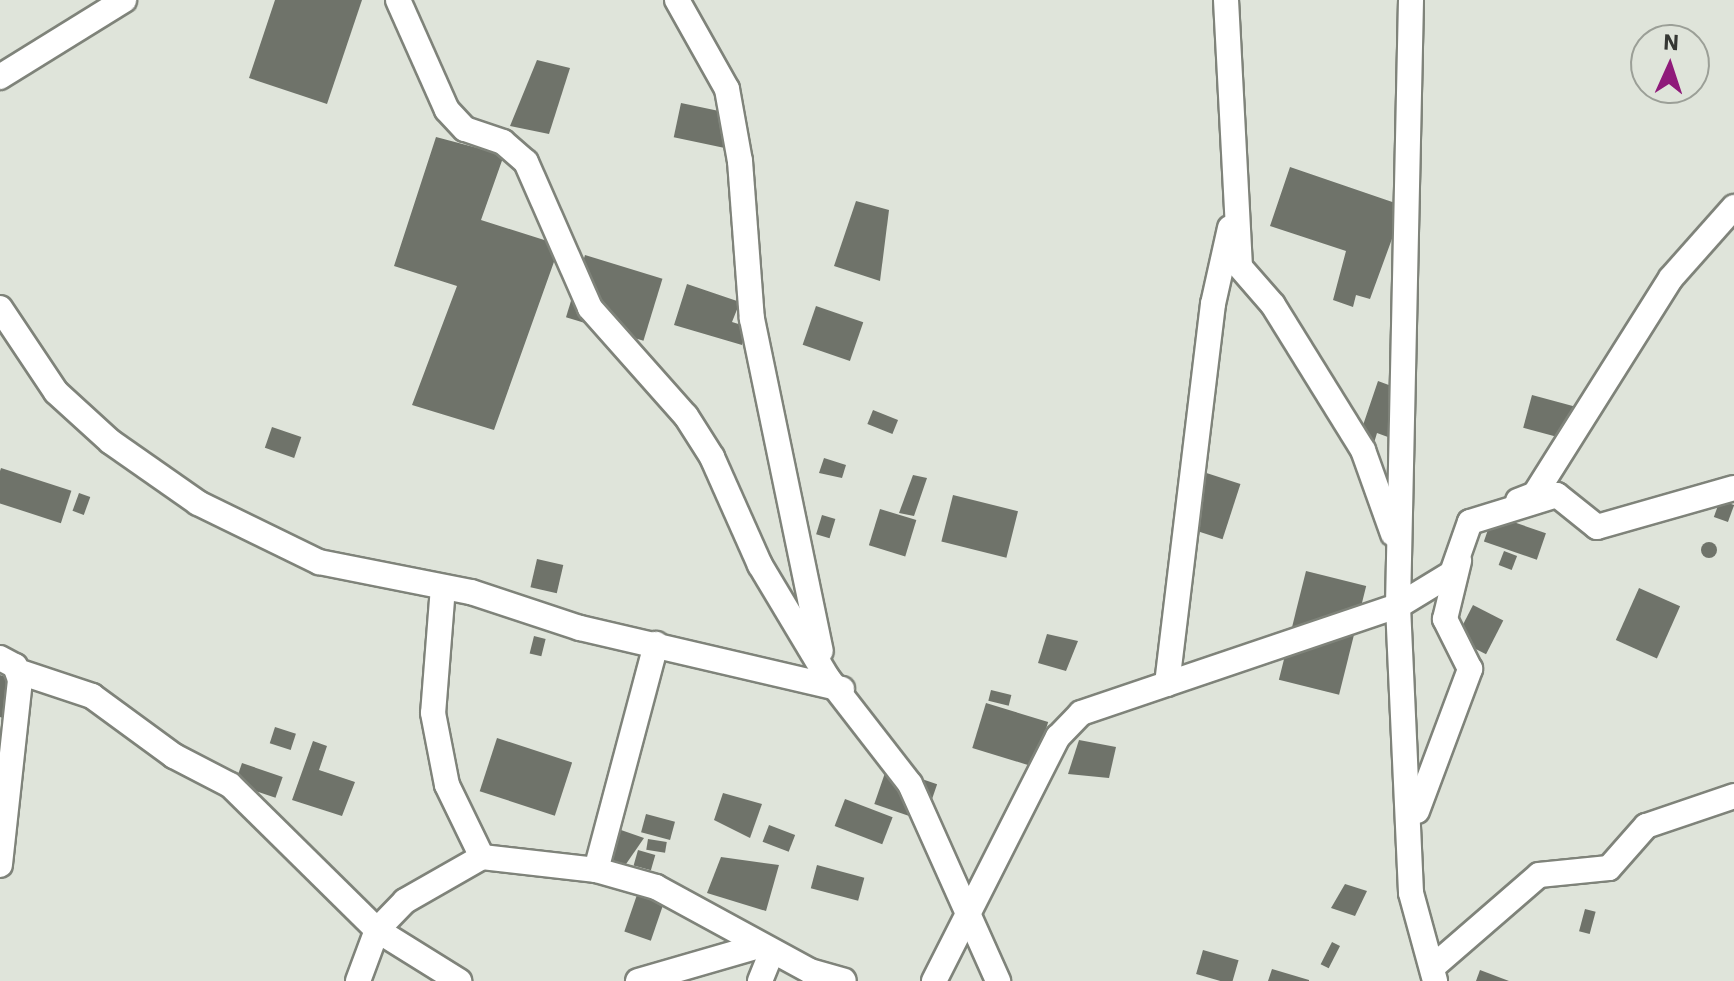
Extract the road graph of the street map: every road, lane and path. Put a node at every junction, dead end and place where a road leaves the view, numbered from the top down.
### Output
1 (124, 0) edge
2 (398, 0) edge
3 (677, 0) edge
4 (1226, 0) edge
5 (1411, 0) edge
6 (0, 77) edge
7 (1734, 207) edge
8 (1235, 208) junction
9 (0, 308) edge
10 (1734, 488) edge
11 (1470, 522) junction
12 (1399, 556) junction
13 (443, 587) junction
14 (1398, 606) junction
15 (656, 644) junction
16 (10, 665) edge
17 (835, 683) junction
18 (1167, 684) junction
19 (1734, 796) edge
20 (1412, 825) junction
21 (482, 857) junction
22 (0, 865) edge
23 (596, 870) junction
24 (968, 910) junction
25 (377, 930) junction
26 (766, 949) junction
27 (1434, 973) edge
28 (358, 981) edge
29 (459, 981) edge
30 (638, 981) edge
31 (760, 981) edge
32 (844, 981) edge
33 (934, 981) edge
34 (998, 981) edge

1 - 6 street
2 - 17 street
3 - 17 street
4 - 8 street
5 - 12 street
7 - 11 street
8 - 12 street
8 - 18 street
9 - 13 street
10 - 11 street
11 - 14 street
11 - 20 street
12 - 14 street
13 - 15 street
13 - 21 street
14 - 18 street
14 - 20 street
15 - 17 street
15 - 23 street
16 - 22 street
16 - 25 street
17 - 24 street
18 - 24 street
19 - 27 street
20 - 27 street
21 - 23 street
21 - 25 street
23 - 26 street
24 - 33 street
24 - 34 street
25 - 28 street
25 - 29 street
26 - 30 street
26 - 31 street
26 - 32 street

